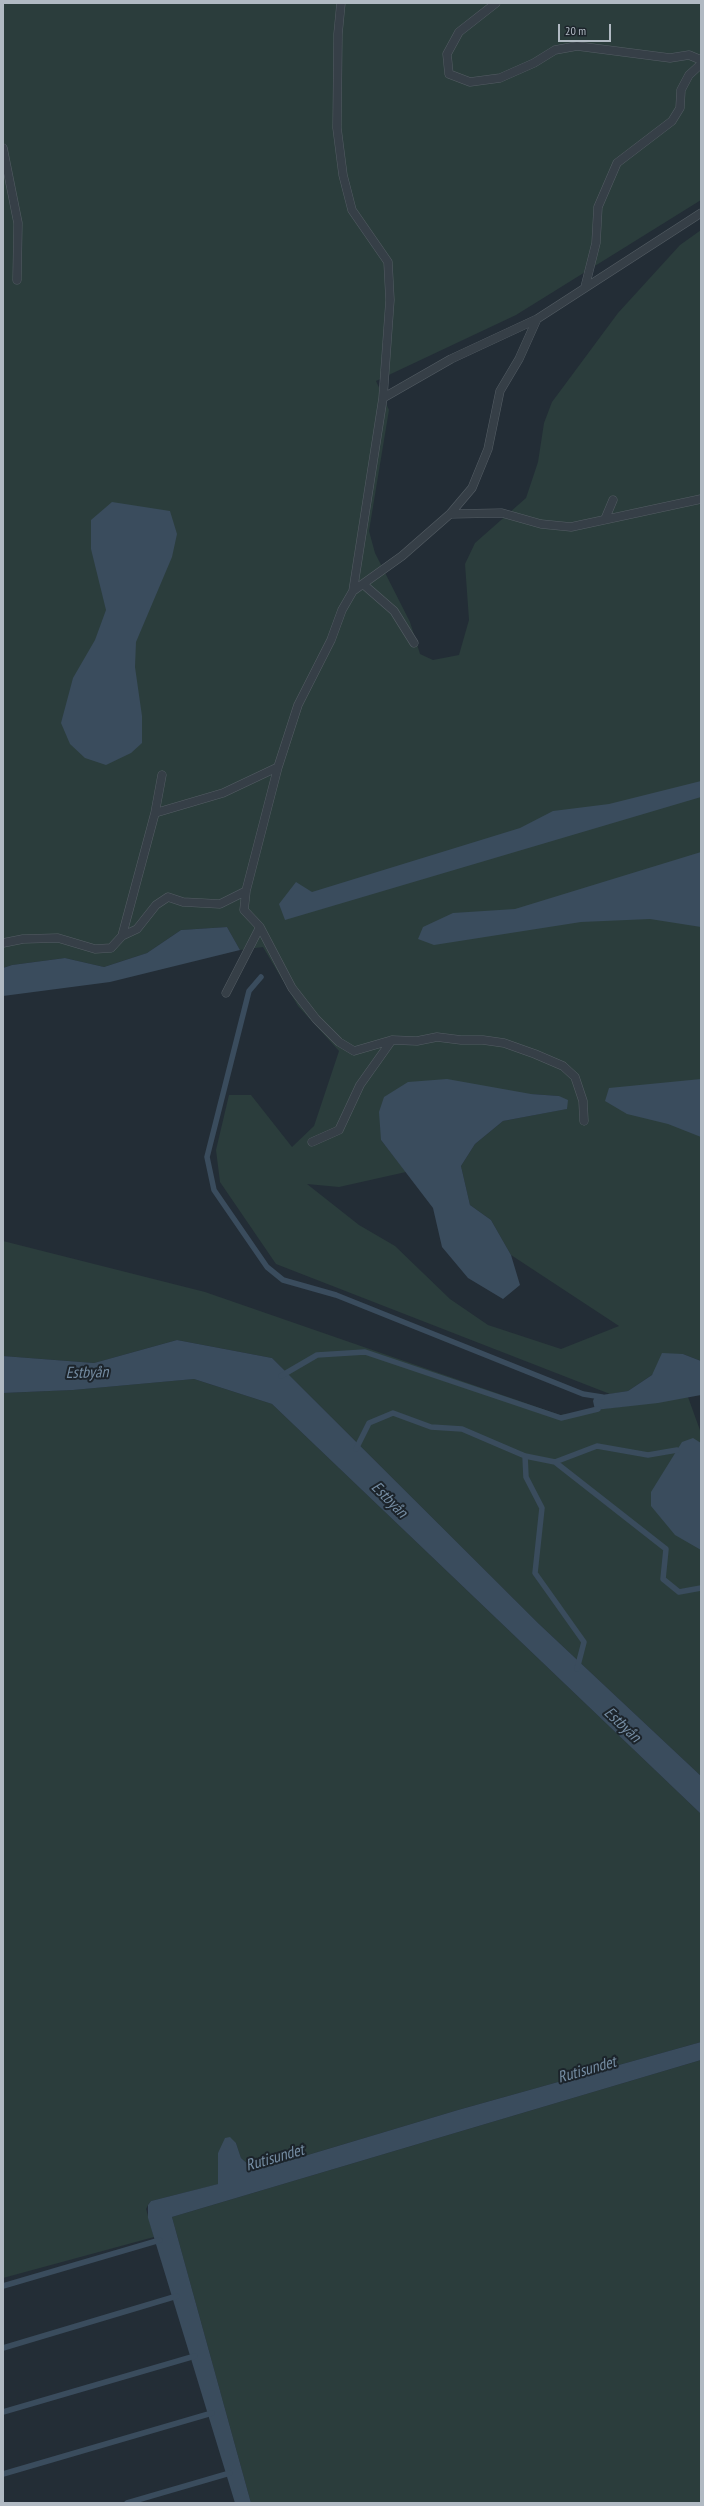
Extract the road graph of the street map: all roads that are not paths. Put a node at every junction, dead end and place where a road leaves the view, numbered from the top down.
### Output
1 (341, 3) edge
2 (496, 3) edge
3 (701, 60) edge
4 (701, 64) edge
5 (3, 148) edge
6 (701, 212) edge
7 (17, 280) dead end
8 (585, 288) junction
9 (536, 318) junction
10 (383, 398) junction
11 (701, 499) edge
12 (613, 500) dead end
13 (450, 514) junction
14 (605, 519) junction
15 (363, 584) junction
16 (353, 591) junction
17 (414, 642) dead end
18 (278, 767) junction
19 (162, 775) dead end
20 (155, 813) junction
21 (246, 891) junction
22 (260, 927) junction
23 (122, 936) junction
24 (3, 943) edge
25 (226, 993) dead end
26 (392, 1040) junction
27 (584, 1121) dead end
28 (312, 1142) dead end

1 - 10 lane
2 - 3 lane
4 - 8 lane
5 - 7 lane
6 - 8 lane
8 - 9 lane
9 - 10 lane
9 - 13 lane
10 - 16 lane
11 - 14 lane
12 - 14 lane
13 - 14 lane
13 - 15 lane
15 - 16 lane
15 - 17 lane
16 - 18 lane
18 - 20 lane
18 - 21 lane
19 - 20 lane
20 - 23 lane
21 - 22 lane
21 - 23 lane
22 - 25 lane
22 - 26 lane
23 - 24 lane
26 - 27 lane
26 - 28 lane

